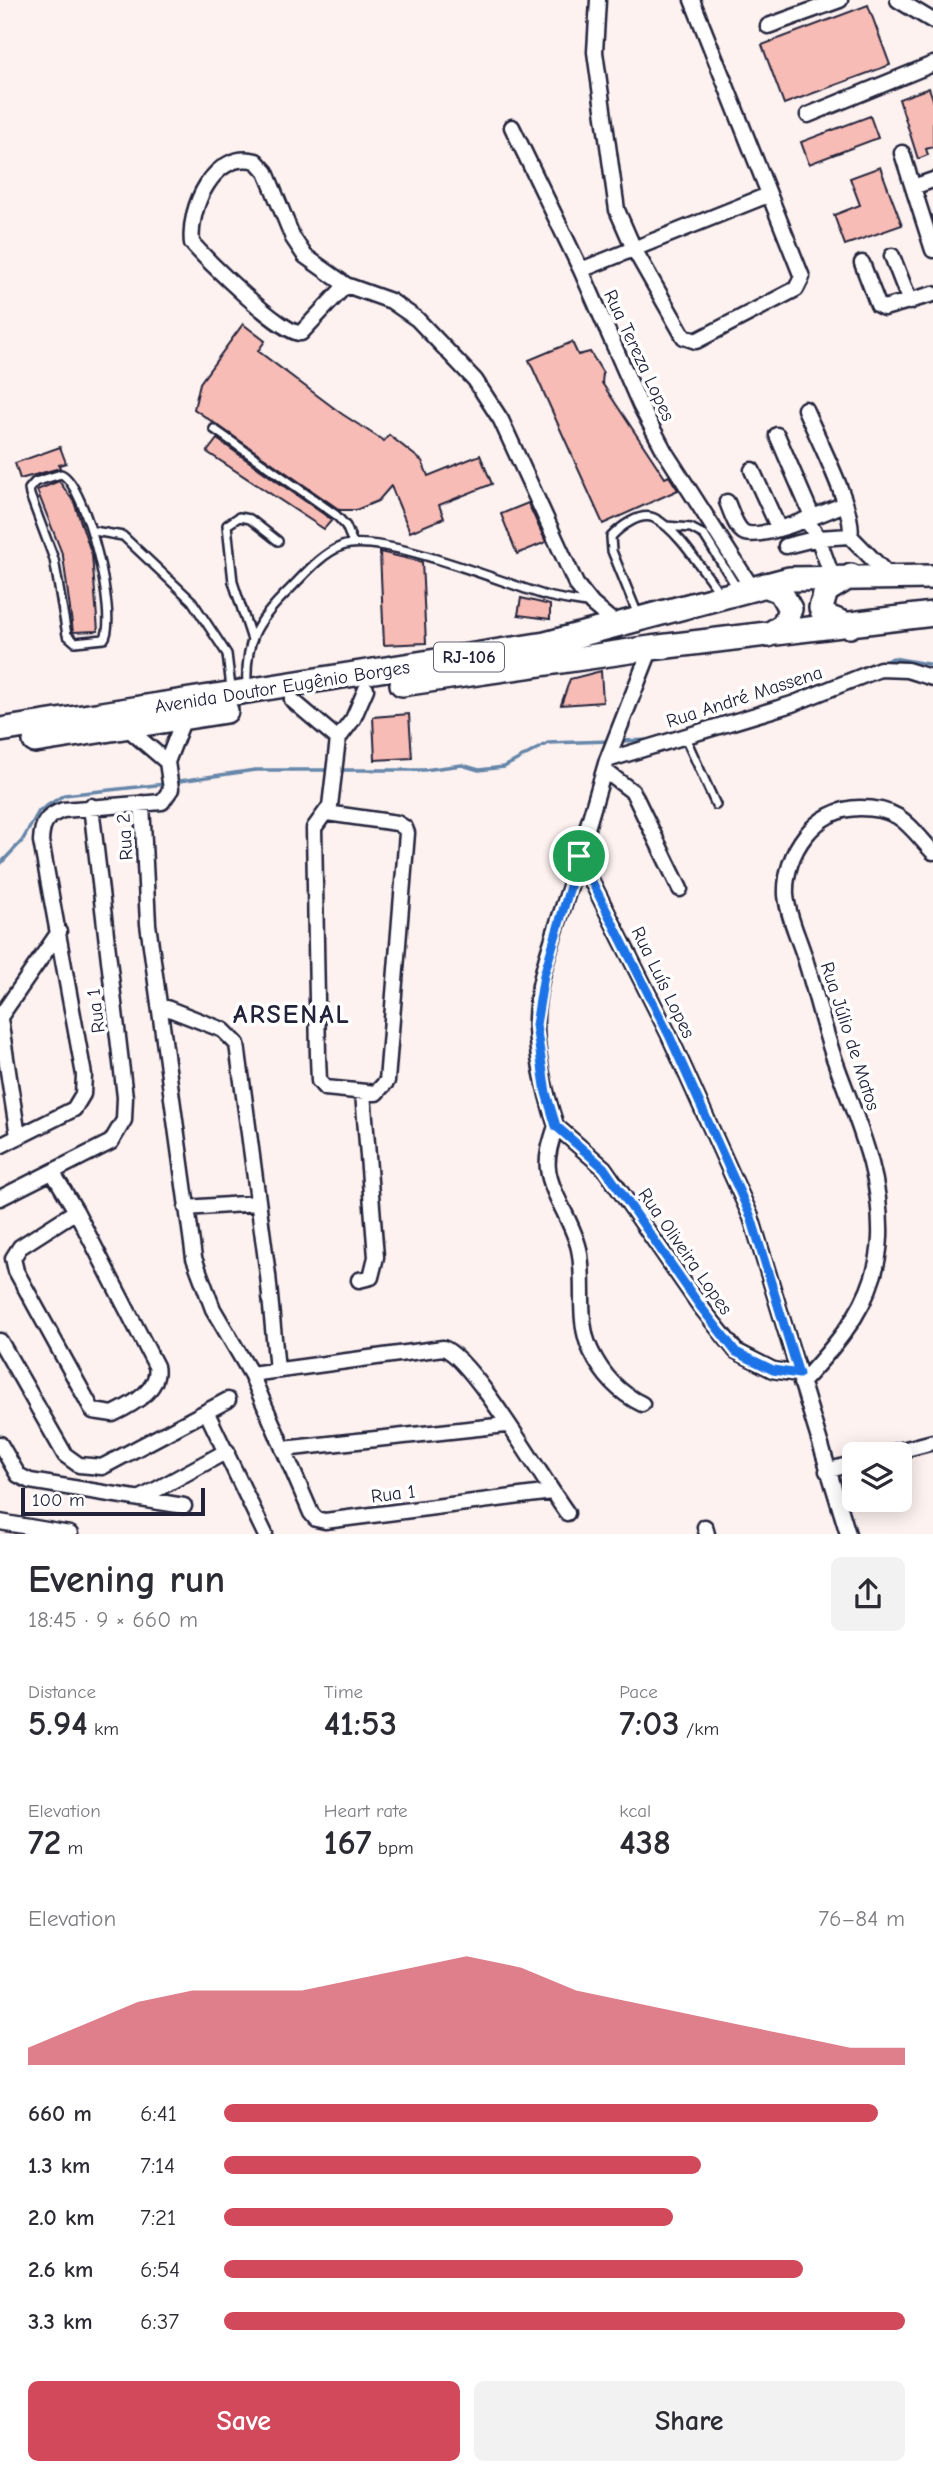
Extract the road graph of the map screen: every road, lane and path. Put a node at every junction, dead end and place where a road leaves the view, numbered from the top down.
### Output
1 (598, 0) edge
2 (692, 0) edge
3 (840, 0) edge
4 (898, 0) edge
5 (798, 7) edge
6 (933, 21) edge
7 (768, 26) dead end
8 (933, 64) edge
9 (808, 115) dead end
10 (512, 127) dead end
11 (902, 153) dead end
12 (933, 180) edge
13 (913, 187) junction
14 (768, 195) junction
15 (932, 241) edge
16 (634, 249) junction
17 (892, 256) dead end
18 (862, 263) dead end
19 (580, 270) junction
20 (346, 285) junction
21 (933, 294) edge
22 (910, 302) junction
23 (805, 409) dead end
24 (214, 429) dead end
25 (777, 435) dead end
26 (751, 470) dead end
27 (727, 502) dead end
28 (845, 504) junction
29 (809, 517) junction
30 (666, 526) junction
31 (779, 529) junction
32 (94, 531) junction
33 (850, 536) junction
34 (818, 538) junction
35 (278, 541) dead end
36 (353, 543) junction
37 (786, 546) dead end
38 (841, 576) junction
39 (890, 576) junction
40 (933, 577) edge
41 (745, 590) junction
42 (592, 604) junction
43 (933, 614) edge
44 (640, 619) junction
45 (617, 625) junction
46 (850, 626) junction
47 (765, 636) junction
48 (252, 640) junction
49 (651, 648) junction
50 (933, 678) edge
51 (366, 689) junction
52 (239, 693) junction
53 (292, 700) junction
54 (184, 718) junction
55 (126, 727) junction
56 (0, 730) edge
57 (685, 737) junction
58 (338, 739) junction
59 (0, 746) edge
60 (608, 759) junction
61 (169, 776) junction
62 (142, 803) junction
63 (90, 806) junction
64 (716, 806) dead end
65 (327, 813) junction
66 (933, 852) edge
67 (579, 856) junction
68 (680, 889) dead end
69 (59, 932) junction
70 (159, 1005) junction
71 (0, 1018) edge
72 (363, 1093) junction
73 (556, 1126) junction
74 (18, 1136) junction
75 (0, 1146) edge
76 (52, 1173) junction
77 (0, 1198) edge
78 (258, 1203) junction
79 (186, 1208) junction
80 (76, 1211) junction
81 (359, 1280) dead end
82 (0, 1341) edge
83 (277, 1370) junction
84 (251, 1374) junction
85 (800, 1378) junction
86 (228, 1400) dead end
87 (642, 1404) dead end
88 (207, 1413) junction
89 (506, 1425) junction
90 (933, 1441) edge
91 (0, 1444) edge
92 (912, 1447) edge
93 (283, 1449) junction
94 (228, 1451) junction
95 (842, 1467) edge
96 (827, 1471) junction
97 (552, 1492) junction
98 (141, 1498) junction
99 (184, 1506) dead end
100 (567, 1514) dead end
101 (0, 1522) edge
102 (43, 1531) edge
103 (70, 1534) edge
104 (265, 1534) edge
105 (848, 1534) edge

1 - 16 street
2 - 14 street
3 - 5 street
4 - 6 street
5 - 7 street
8 - 9 street
10 - 19 street, Rua Tereza Lopes
11 - 13 street
12 - 13 street
13 - 15 street
14 - 16 street
14 - 16 street
16 - 19 street
17 - 22 street
18 - 22 street
19 - 41 street, Rua Tereza Lopes
20 - 20 street
20 - 42 street
21 - 22 street
23 - 28 street
24 - 36 lane
25 - 29 street
26 - 31 street
27 - 31 street
28 - 29 street
28 - 33 street
29 - 31 street
29 - 34 street
30 - 41 lane
30 - 41 lane
30 - 44 lane
32 - 32 lane
32 - 52 lane
33 - 34 street
33 - 39 street
34 - 37 street
34 - 38 street
35 - 48 lane
36 - 42 lane
36 - 48 lane
38 - 39 highway, Avenida Doutor Eugênio Borges / RJ-106
38 - 41 highway, Avenida Doutor Eugênio Borges / RJ-106
38 - 46 highway
39 - 40 highway, Avenida Doutor Eugênio Borges / RJ-106
41 - 44 highway, Avenida Doutor Eugênio Borges / RJ-106
41 - 47 highway
42 - 45 street
43 - 46 highway, Avenida Doutor Eugênio Borges / RJ-106
44 - 45 highway, Avenida Doutor Eugênio Borges / RJ-106
45 - 52 highway, Avenida Doutor Eugênio Borges / RJ-106
46 - 47 highway, Avenida Doutor Eugênio Borges / RJ-106
47 - 49 highway, Avenida Doutor Eugênio Borges / RJ-106
48 - 52 lane
49 - 51 highway, Avenida Doutor Eugênio Borges / RJ-106
49 - 60 street
50 - 57 street, Rua André Massena
51 - 53 highway, Avenida Doutor Eugênio Borges / RJ-106
51 - 58 street
52 - 56 highway, Avenida Doutor Eugênio Borges / RJ-106
53 - 54 highway, Avenida Doutor Eugênio Borges / RJ-106
53 - 58 street
54 - 55 highway, Avenida Doutor Eugênio Borges / RJ-106
54 - 61 street
55 - 59 highway, Avenida Doutor Eugênio Borges / RJ-106
55 - 61 street
57 - 60 street, Rua André Massena
57 - 64 lane
58 - 65 street
60 - 67 street
60 - 68 street
61 - 62 street
62 - 63 street, Rua 2
62 - 70 street, Rua 2
63 - 69 street, Rua 2
63 - 76 street, Rua 1
65 - 72 street
65 - 72 street
66 - 85 street, Rua Júlio de Matos
67 - 73 street
67 - 85 street, Rua Luís Lopes
69 - 71 street
69 - 74 street, Rua 2
70 - 78 street
70 - 79 street, Rua 1
71 - 74 street
72 - 81 street
73 - 85 street, Rua Oliveira Lopes
73 - 87 street
74 - 75 street
76 - 77 street, Rua 1
76 - 80 street
78 - 79 street
78 - 83 street
79 - 84 street, Rua 1
80 - 80 street
82 - 88 street
83 - 84 street
83 - 89 street
84 - 93 street, Rua 1
85 - 96 street, Rua Luís Lopes
86 - 88 street
88 - 94 street
89 - 93 street
89 - 97 street
90 - 92 street
91 - 98 street
93 - 97 street, Rua 1
94 - 98 street
94 - 104 street
95 - 96 street
96 - 105 street, Rua Luís Lopes
97 - 100 street
98 - 99 street
101 - 102 street
102 - 103 street

